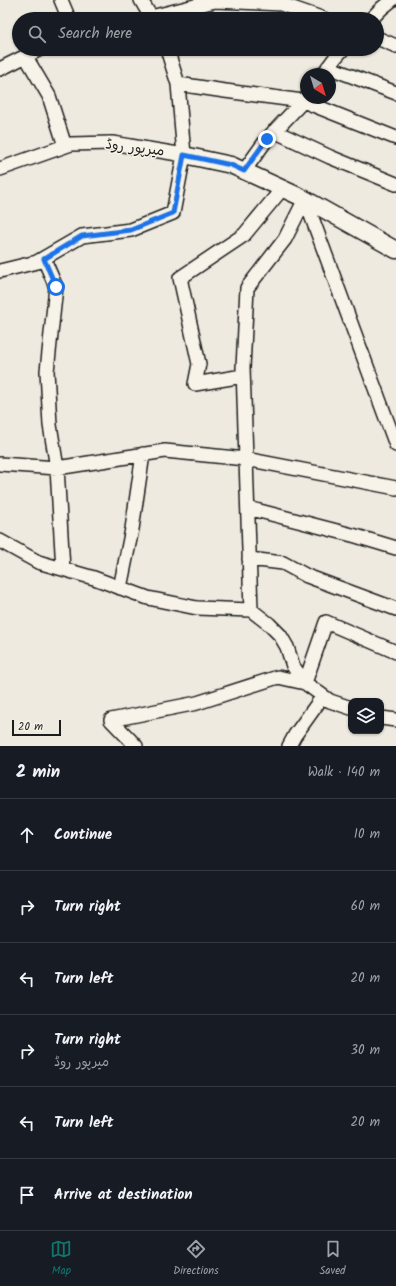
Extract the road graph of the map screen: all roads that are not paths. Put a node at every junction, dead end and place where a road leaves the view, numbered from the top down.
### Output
1 (61, 0) edge
2 (141, 0) edge
3 (392, 0) edge
4 (66, 12) edge
5 (148, 12) edge
6 (174, 12) edge
7 (304, 12) edge
8 (378, 12) edge
9 (384, 41) edge
10 (396, 46) edge
11 (169, 56) edge
12 (337, 56) edge
13 (26, 57) joint
14 (328, 68) edge
15 (0, 69) edge
16 (336, 73) edge
17 (178, 84) junction
18 (396, 93) edge
19 (300, 99) edge
20 (301, 104) edge
21 (315, 104) edge
22 (274, 131) junction
23 (396, 138) edge
24 (65, 146) junction
25 (184, 155) junction
26 (0, 169) edge
27 (244, 171) junction
28 (396, 184) edge
29 (282, 188) junction
30 (305, 199) junction
31 (396, 250) edge
32 (44, 259) junction
33 (0, 271) edge
34 (243, 376) junction
35 (396, 445) edge
36 (143, 454) junction
37 (246, 459) junction
38 (0, 464) edge
39 (57, 468) junction
40 (396, 488) edge
41 (248, 508) junction
42 (0, 541) edge
43 (396, 548) edge
44 (250, 558) junction
45 (63, 569) junction
46 (120, 588) junction
47 (396, 609) edge
48 (251, 610) junction
49 (396, 652) edge
50 (305, 683) junction
51 (323, 696) junction
52 (348, 707) edge
53 (384, 718) edge
54 (396, 720) edge
55 (136, 746) edge
56 (289, 746) edge

1 - 4 street
2 - 5 street
3 - 8 street
6 - 7 street
9 - 10 street
11 - 17 street
12 - 14 street
13 - 15 street
13 - 24 street
16 - 18 street
17 - 19 street
17 - 25 street
20 - 22 street
21 - 23 street
22 - 27 street
22 - 28 street
24 - 25 street, میرپور روڈ
24 - 26 street, میرپور روڈ
25 - 27 street, میرپور روڈ
25 - 32 street
27 - 29 street, میرپور روڈ
29 - 30 street, میرپور روڈ
29 - 34 street
30 - 31 street, میرپور روڈ
30 - 34 street
30 - 35 street
32 - 33 street
32 - 39 street
34 - 37 street
36 - 37 street
36 - 39 street
36 - 46 street
37 - 40 street
37 - 41 street
38 - 39 street
39 - 45 street
41 - 43 street
41 - 44 street
42 - 45 street
44 - 47 street
44 - 48 street
45 - 46 street
46 - 48 street
48 - 50 street
49 - 50 street
50 - 51 street
50 - 55 street
51 - 52 street
51 - 56 street
53 - 54 street

